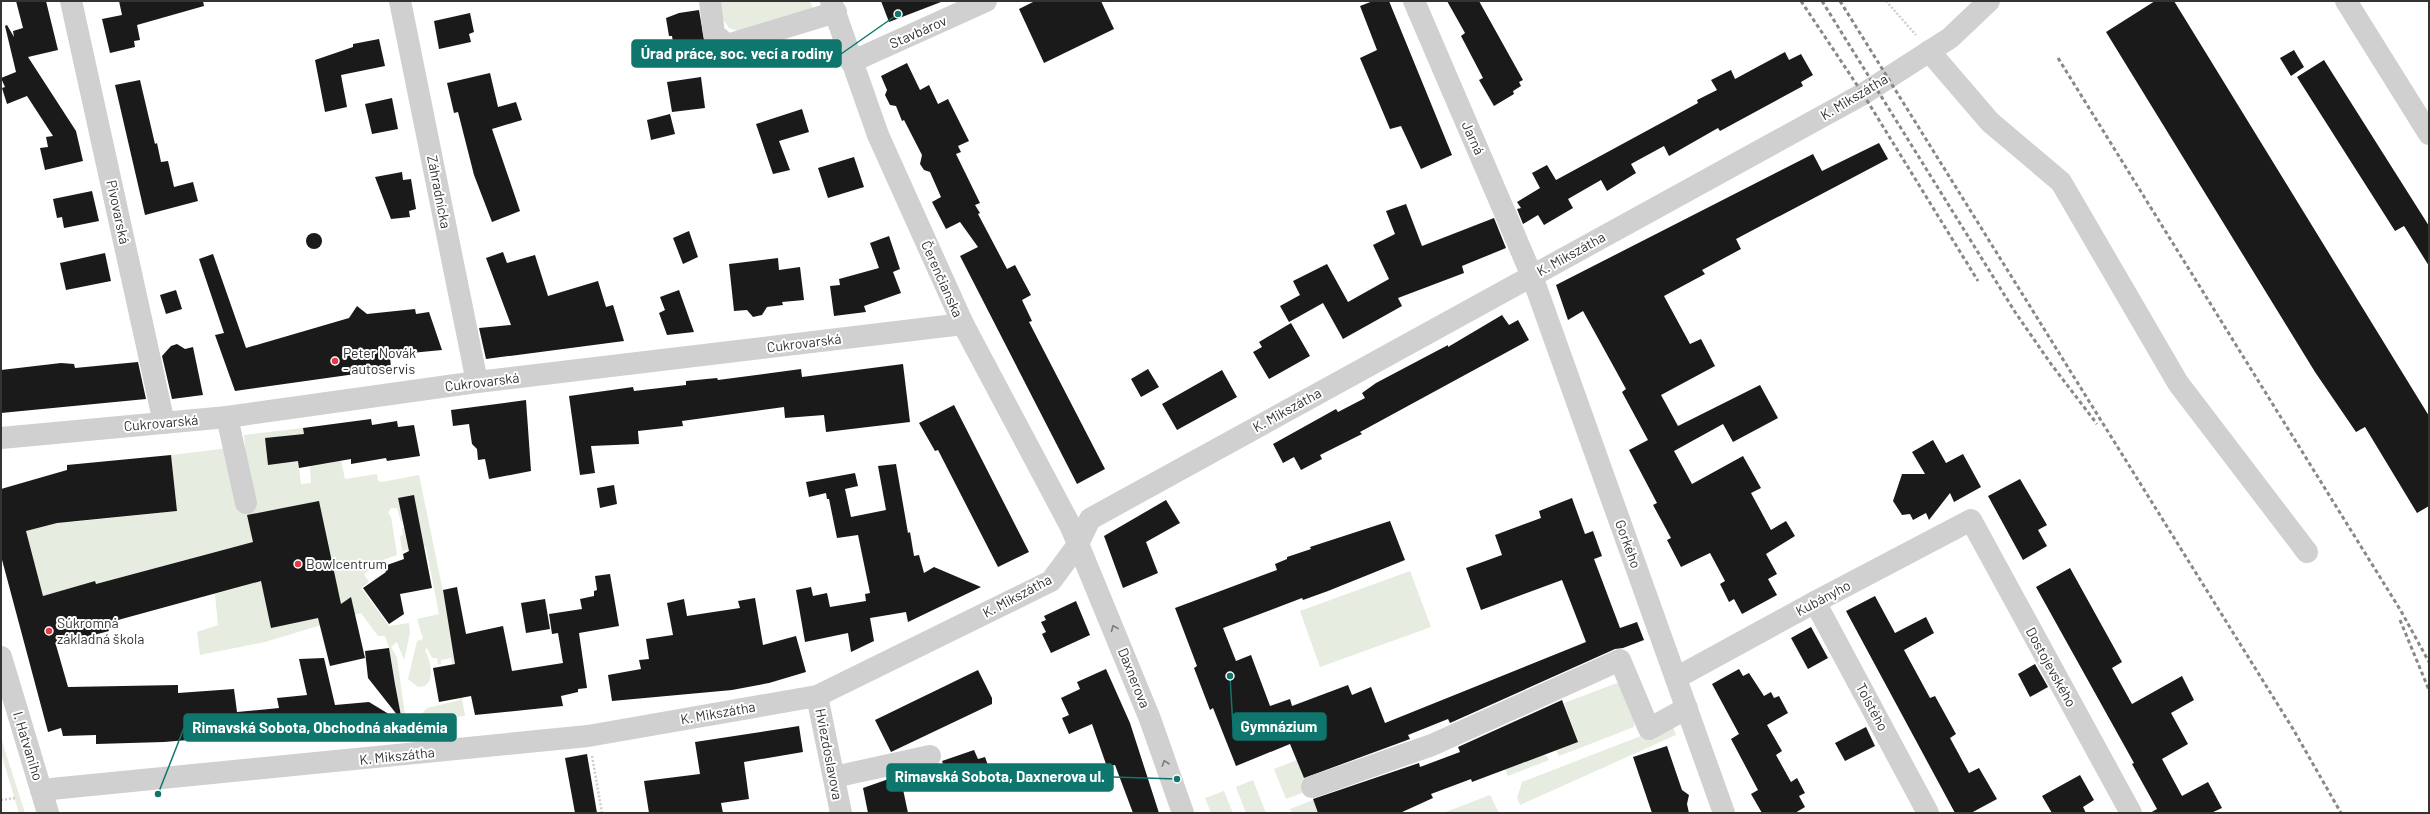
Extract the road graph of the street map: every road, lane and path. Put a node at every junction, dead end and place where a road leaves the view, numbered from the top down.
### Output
1 (71, 1) edge
2 (400, 1) edge
3 (710, 1) edge
4 (1414, 1) edge
5 (1886, 1) edge
6 (1989, 1) edge
7 (2346, 1) edge
8 (980, 4) edge
9 (834, 6) edge
10 (1929, 51) junction
11 (851, 62) junction
12 (2429, 134) edge
13 (1532, 276) junction
14 (963, 324) junction
15 (477, 382) junction
16 (227, 417) junction
17 (164, 422) junction
18 (1, 438) edge
19 (246, 503) dead end
20 (1971, 520) joint
21 (1077, 546) junction
22 (2307, 552) dead end
23 (1815, 602) junction
24 (1, 656) edge
25 (1676, 678) junction
26 (817, 696) junction
27 (1687, 708) junction
28 (588, 736) junction
29 (930, 756) dead end
30 (834, 777) junction
31 (1312, 787) dead end
32 (41, 790) junction
33 (15, 798) dead end
34 (1, 800) edge
35 (48, 813) edge
36 (602, 813) edge
37 (841, 813) edge
38 (1183, 813) edge
39 (1724, 813) edge
40 (1928, 813) edge
41 (2131, 813) edge

1 - 17 street, Pivovarská
2 - 15 street, Záhradnícka
3 - 9 street
4 - 13 street, Jarná
5 - 10 path
6 - 10 street, K. Mikszátha
7 - 12 street
8 - 11 street, Stavbárov
9 - 11 street, Čerenčianska
10 - 13 street, K. Mikszátha
10 - 22 street
11 - 14 street, Čerenčianska
13 - 21 street, K. Mikszátha
13 - 25 street, Gorkého
14 - 15 street, Cukrovarská
14 - 21 street, Čerenčianska
15 - 16 street, Cukrovarská
16 - 17 street, Cukrovarská
16 - 19 street
17 - 18 street, Cukrovarská
20 - 23 street, Kubányho
20 - 41 street, Dostojevského
21 - 26 street, K. Mikszátha
38 -> 21 street, Daxnerova
23 - 25 street, Kubányho
23 - 40 street, Tolstého
24 - 32 street, I. Hatvaniho
25 - 27 street, Gorkého
26 - 28 street, K. Mikszátha
26 - 30 street, Hviezdoslavova
27 - 31 street
27 - 39 street, Gorkého
28 - 32 street, K. Mikszátha
28 - 36 path
29 - 30 street
30 - 37 street, Hviezdoslavova
32 - 35 street, I. Hatvaniho
33 - 34 path

